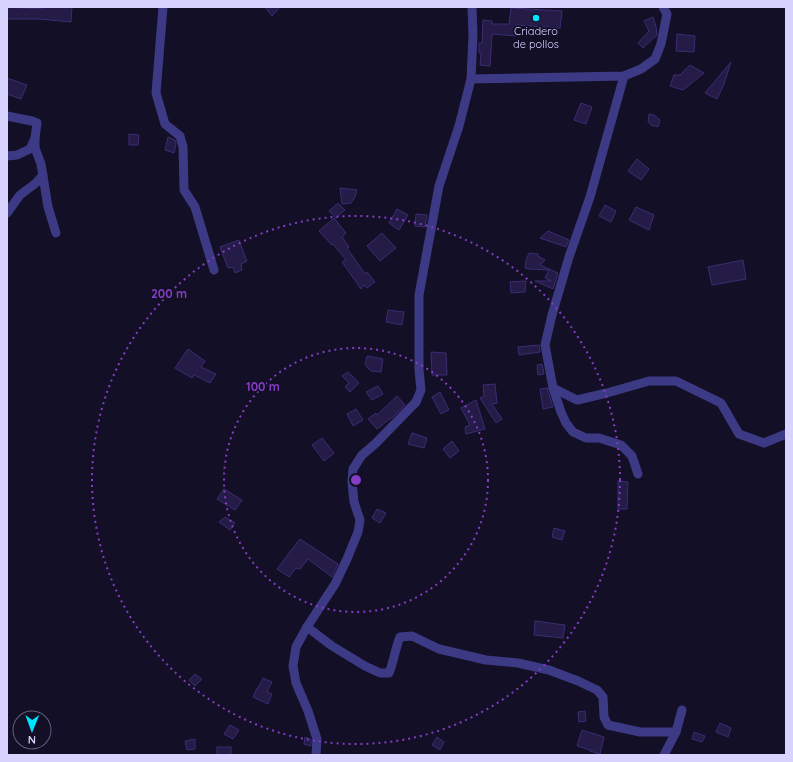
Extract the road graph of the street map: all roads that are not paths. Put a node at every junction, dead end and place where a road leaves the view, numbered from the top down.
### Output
1 (163, 7) edge
2 (472, 7) edge
3 (663, 7) edge
4 (624, 76) junction
5 (471, 79) junction
6 (7, 116) edge
7 (35, 138) junction
8 (7, 156) edge
9 (43, 175) junction
10 (7, 213) edge
11 (56, 233) dead end
12 (214, 270) dead end
13 (552, 388) junction
14 (786, 434) edge
15 (638, 474) dead end
16 (307, 627) junction
17 (682, 710) dead end
18 (676, 732) junction
19 (316, 755) edge
20 (664, 755) edge

1 - 12 street
2 - 5 street
3 - 4 street
4 - 5 street
4 - 13 street
5 - 16 street
6 - 7 street
7 - 8 street
7 - 9 street
9 - 10 street
9 - 11 street
13 - 14 street
13 - 15 street
16 - 18 street
16 - 19 street
17 - 18 street
18 - 20 street

